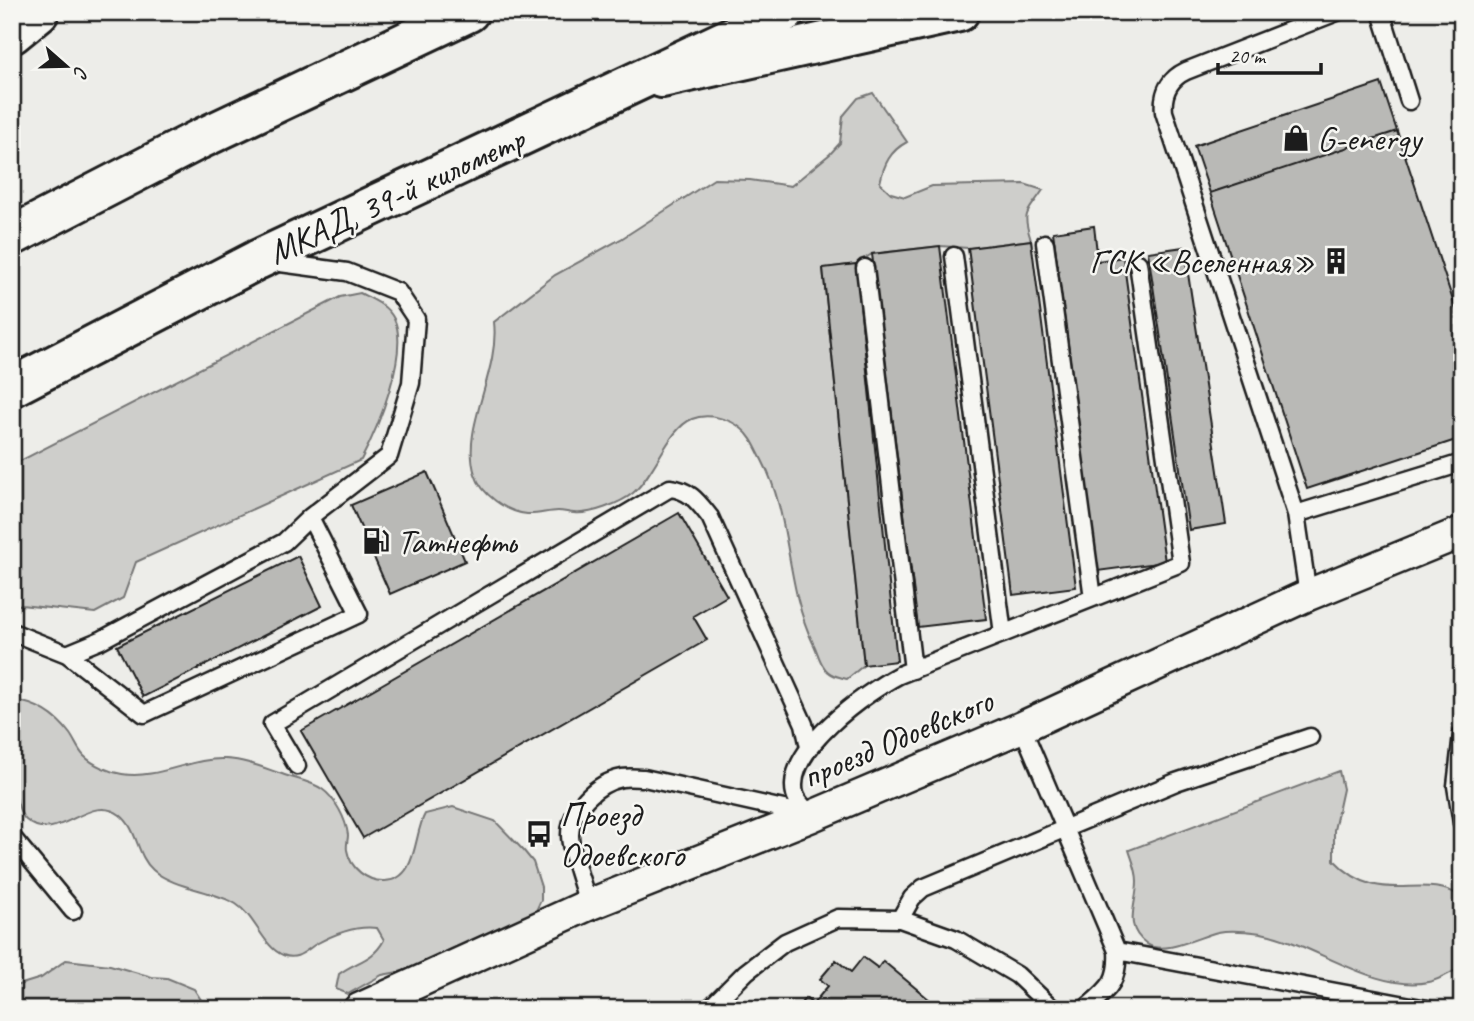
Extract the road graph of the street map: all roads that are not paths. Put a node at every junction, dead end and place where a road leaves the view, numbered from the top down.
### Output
1 (39, 12) edge
2 (469, 12) edge
3 (785, 12) edge
4 (959, 12) edge
5 (1337, 12) edge
6 (1381, 12) edge
7 (12, 34) edge
8 (629, 85) junction
9 (1409, 101) dead end
10 (12, 236) edge
11 (1045, 243) dead end
12 (954, 256) dead end
13 (257, 260) junction
14 (1138, 263) dead end
15 (865, 268) dead end
16 (12, 387) edge
17 (1462, 463) edge
18 (1296, 514) junction
19 (310, 517) junction
20 (1462, 532) edge
21 (1308, 595) junction
22 (1093, 598) junction
23 (12, 632) edge
24 (1003, 634) junction
25 (67, 654) junction
26 (913, 670) junction
27 (1022, 727) junction
28 (1462, 734) edge
29 (1310, 737) dead end
30 (809, 747) junction
31 (297, 765) dead end
32 (811, 816) junction
33 (1462, 823) edge
34 (1064, 827) junction
35 (12, 837) edge
36 (588, 905) junction
37 (73, 911) dead end
38 (900, 919) junction
39 (1117, 951) junction
40 (359, 1009) edge
41 (709, 1009) edge
42 (1053, 1009) edge
43 (1086, 1009) edge
44 (1427, 1009) edge

1 - 7 main road
2 - 10 main road
3 - 8 main road, МКАД, 39-й километр
4 - 8 main road
5 - 18 lane
6 - 9 lane
8 - 13 main road, МКАД, 39-й километр
11 - 22 lane
12 - 24 lane
13 - 16 main road, МКАД, 39-й километр
13 - 19 lane
14 - 22 lane
15 - 26 lane
17 - 18 lane
18 - 21 lane
19 - 25 lane
19 - 25 lane
20 - 21 street, проезд Одоевского
21 - 27 street, проезд Одоевского
22 - 24 lane
23 - 25 lane
24 - 26 lane
26 - 30 lane
27 - 32 street, проезд Одоевского
27 - 34 lane
28 - 33 lane
29 - 34 lane
30 - 31 lane
30 - 32 lane
32 - 36 street, проезд Одоевского
32 - 36 lane
34 - 38 lane
34 - 39 lane
35 - 37 lane
36 - 40 street, проезд Одоевского
38 - 41 lane
38 - 42 lane
39 - 43 lane
39 - 44 lane

